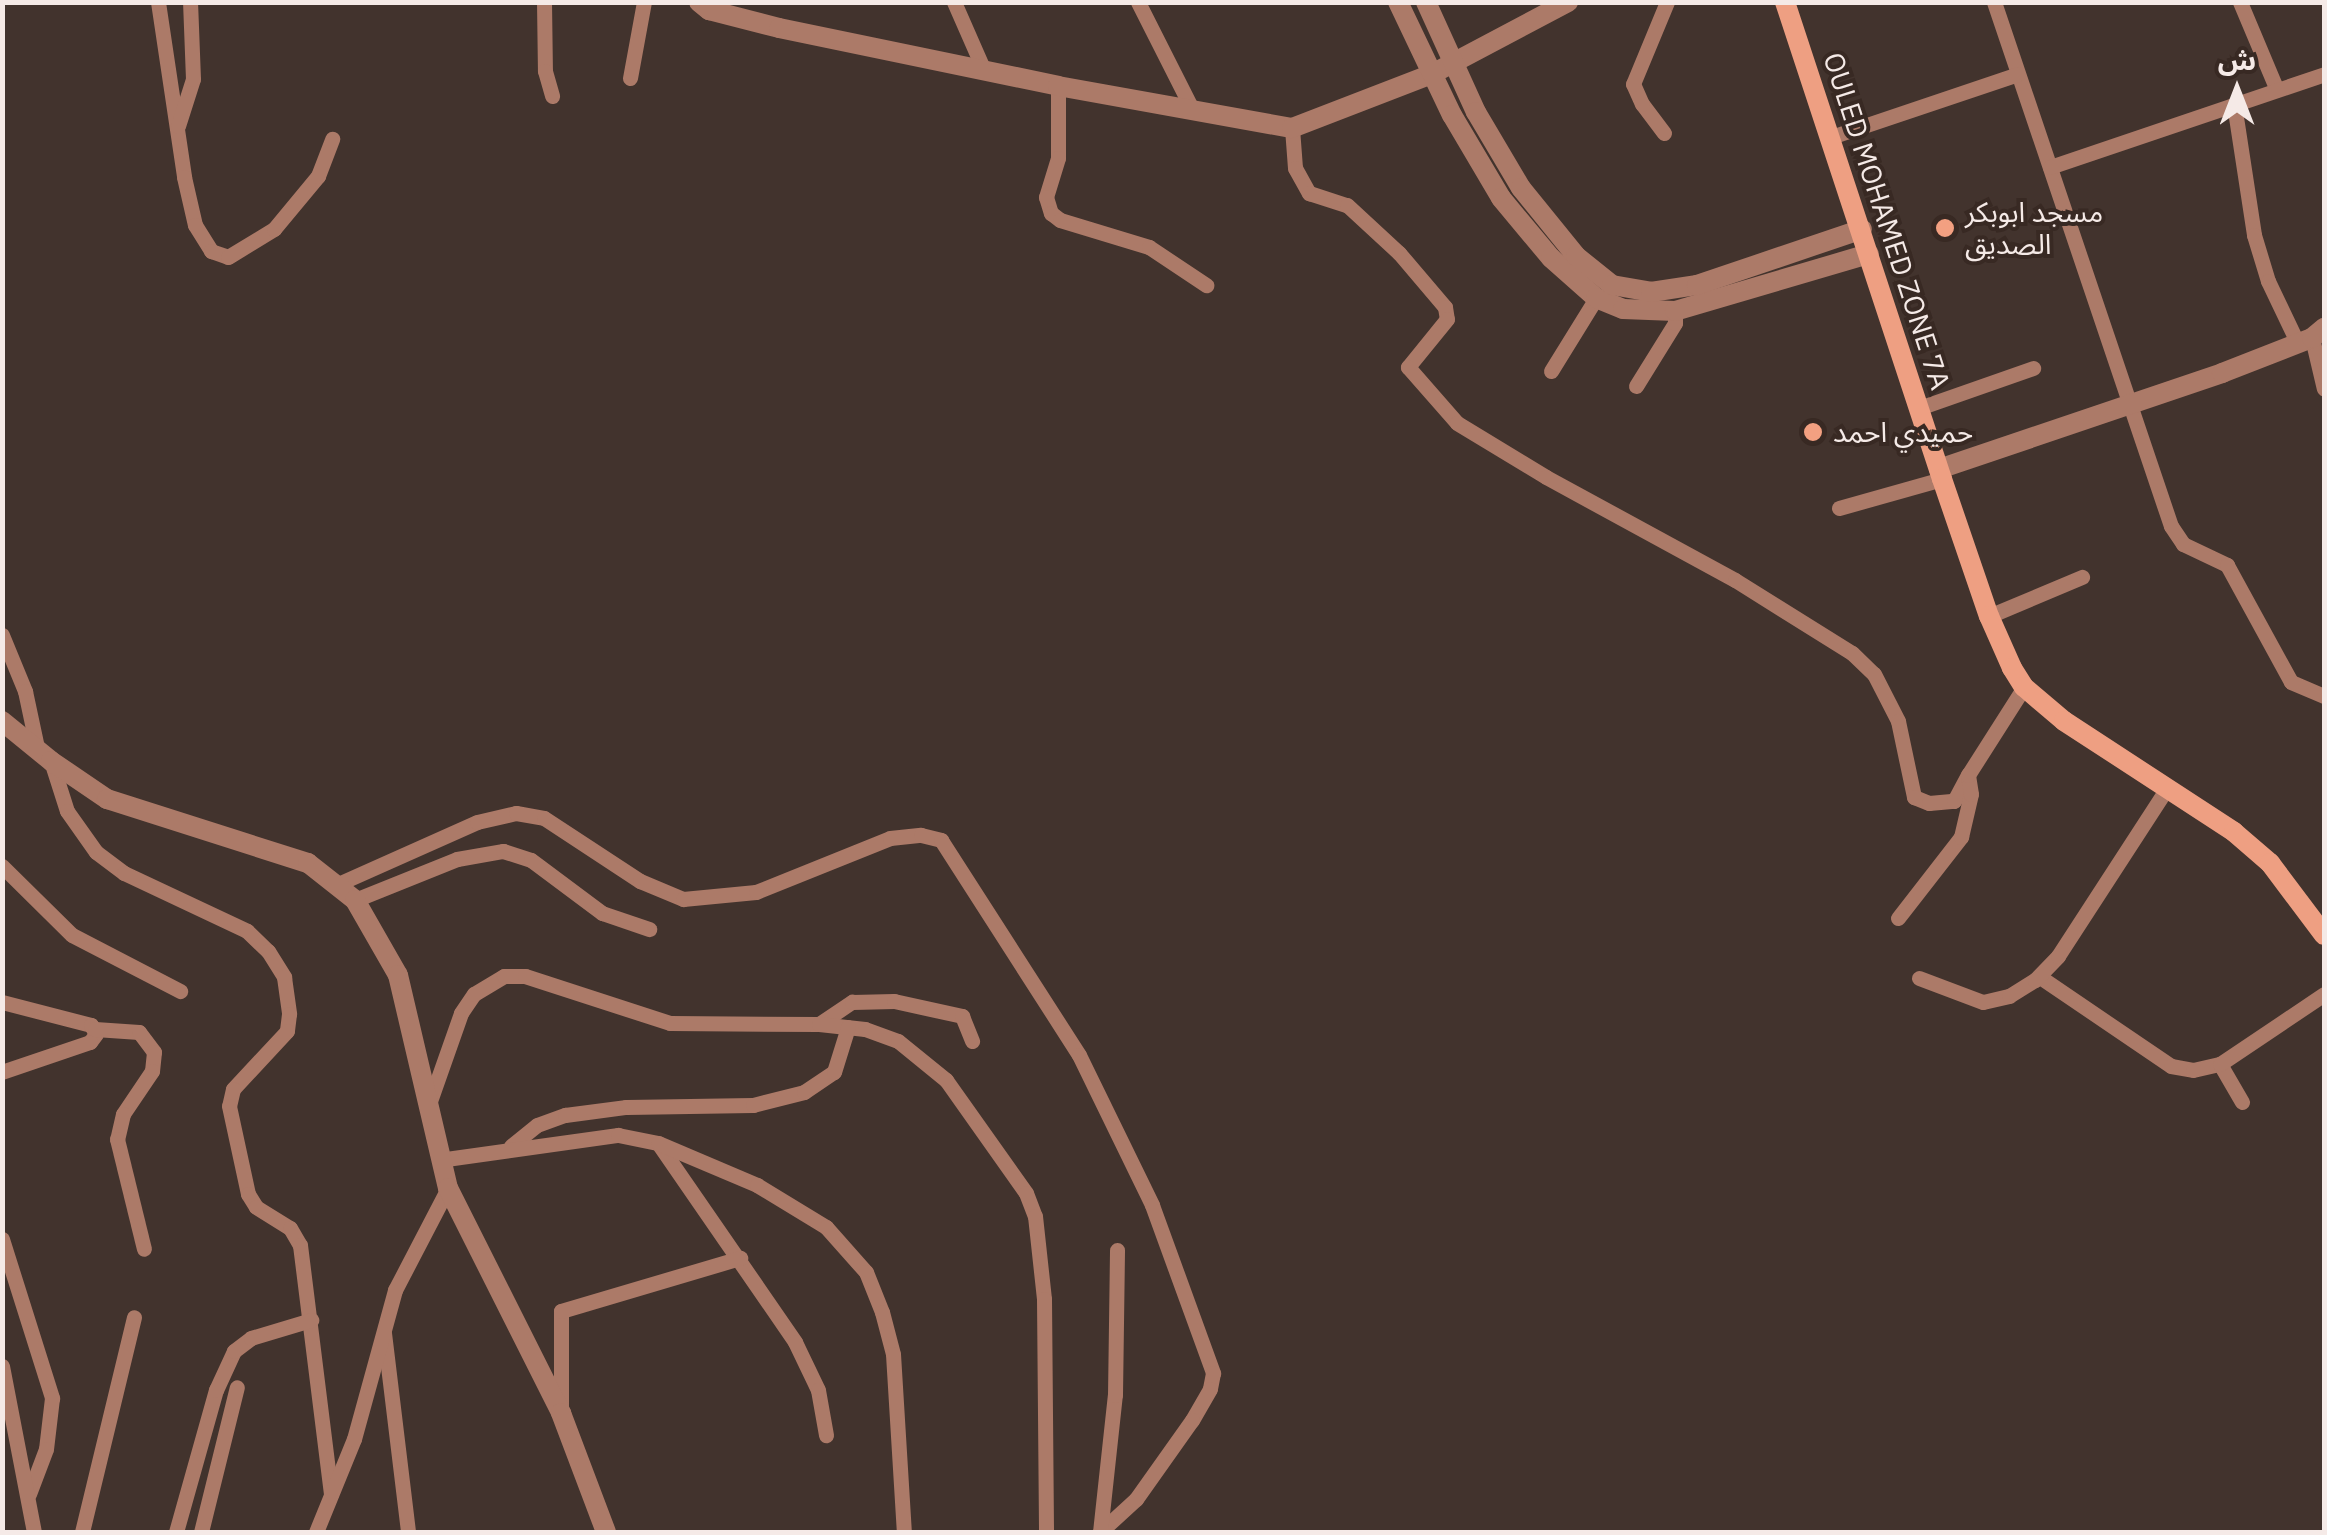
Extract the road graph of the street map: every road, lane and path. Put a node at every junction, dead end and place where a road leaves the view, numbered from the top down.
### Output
1 (158, 2) edge
2 (190, 2) edge
3 (544, 2) edge
4 (644, 2) edge
5 (699, 2) edge
6 (954, 2) edge
7 (1138, 2) edge
8 (1398, 2) edge
9 (1426, 2) edge
10 (1568, 2) edge
11 (1667, 2) edge
12 (1785, 2) edge
13 (1994, 2) edge
14 (2240, 2) edge
15 (1455, 64) junction
16 (984, 68) junction
17 (1432, 74) junction
18 (2018, 74) junction
19 (2324, 74) edge
20 (630, 78) dead end
21 (1058, 86) junction
22 (2278, 90) junction
23 (552, 96) dead end
24 (2234, 104) junction
25 (1192, 111) junction
26 (178, 127) junction
27 (1292, 128) junction
28 (1664, 134) dead end
29 (332, 138) dead end
30 (1831, 138) junction
31 (2050, 167) junction
32 (1862, 230) junction
33 (1869, 254) junction
34 (1206, 286) dead end
35 (1596, 298) junction
36 (1675, 312) junction
37 (2312, 337) edge
38 (2033, 368) dead end
39 (1551, 370) dead end
40 (1636, 386) dead end
41 (2324, 389) edge
42 (2127, 406) junction
43 (1919, 408) junction
44 (1941, 474) junction
45 (1839, 508) dead end
46 (2082, 577) dead end
47 (1990, 616) junction
48 (2, 635) edge
49 (2024, 687) junction
50 (2324, 696) edge
51 (2, 721) edge
52 (44, 756) junction
53 (1968, 775) junction
54 (2166, 788) junction
55 (2, 866) edge
56 (338, 884) junction
57 (355, 900) junction
58 (1898, 918) dead end
59 (2322, 923) edge
60 (648, 929) dead end
61 (2040, 976) junction
62 (1919, 978) dead end
63 (180, 991) dead end
64 (2324, 994) edge
65 (2, 1002) edge
66 (819, 1024) junction
67 (848, 1027) junction
68 (95, 1029) junction
69 (972, 1042) dead end
70 (2220, 1064) junction
71 (2, 1072) edge
72 (2242, 1102) dead end
73 (426, 1111) junction
74 (658, 1143) junction
75 (508, 1149) junction
76 (439, 1160) junction
77 (448, 1188) junction
78 (2, 1240) edge
79 (144, 1249) dead end
80 (1117, 1250) dead end
81 (740, 1258) junction
82 (134, 1316) dead end
83 (311, 1320) junction
84 (382, 1323) junction
85 (2, 1366) edge
86 (236, 1387) dead end
87 (562, 1413) junction
88 (826, 1435) dead end
89 (30, 1494) junction
90 (331, 1494) junction
91 (34, 1532) edge
92 (82, 1532) edge
93 (176, 1532) edge
94 (201, 1532) edge
95 (316, 1532) edge
96 (408, 1532) edge
97 (606, 1532) edge
98 (904, 1532) edge
99 (1046, 1532) edge
100 (1100, 1532) edge

1 - 26 street
2 - 26 street
3 - 23 street
4 - 20 street
5 - 16 street
6 - 16 street
7 - 25 street
8 - 17 street
9 - 15 street
10 - 15 street
11 - 28 street
12 - 30 main road, OULED MOHAMED ZONE 7A
13 - 18 street
14 - 22 street
15 - 17 street
15 - 32 street
16 - 21 street
17 - 27 street
17 - 35 street
18 - 30 street
18 - 31 street
19 - 22 street
21 - 25 street
21 - 34 street
22 - 24 street
24 - 31 street
24 - 37 street
25 - 27 street
26 - 29 street
27 - 53 street
30 - 32 main road, OULED MOHAMED ZONE 7A
31 - 42 street
32 - 33 main road, OULED MOHAMED ZONE 7A
33 - 36 street
33 - 43 main road, OULED MOHAMED ZONE 7A
35 - 36 street
35 - 39 street
36 - 40 street
37 - 41 street
37 - 42 street
38 - 43 street
42 - 44 street
42 - 50 street
43 - 44 main road, OULED MOHAMED ZONE 7A
44 - 45 street
44 - 47 main road, OULED MOHAMED ZONE 7A
46 - 47 street
47 - 49 main road, OULED MOHAMED ZONE 7A
48 - 52 street
49 - 53 street
49 - 54 main road, OULED MOHAMED ZONE 7A
51 - 52 street
52 - 56 street
52 - 83 street
53 - 58 street
54 - 59 main road, OULED MOHAMED ZONE 7A
54 - 61 street
55 - 63 street
56 - 57 street
56 - 100 street
57 - 60 street
57 - 73 street
61 - 62 street
61 - 70 street
64 - 70 street
65 - 68 street
66 - 67 street
66 - 69 street
66 - 73 street
67 - 75 street
67 - 99 street
68 - 71 street
68 - 79 street
70 - 72 street
73 - 76 street
74 - 75 street
74 - 81 street
74 - 98 street
75 - 76 street
76 - 77 street
77 - 84 street
77 - 87 street
78 - 89 street
80 - 100 street
81 - 87 street
81 - 88 street
82 - 92 street
83 - 90 street
83 - 93 street
84 - 90 street
84 - 96 street
85 - 89 street
86 - 94 street
87 - 97 street
89 - 91 street
90 - 95 street

